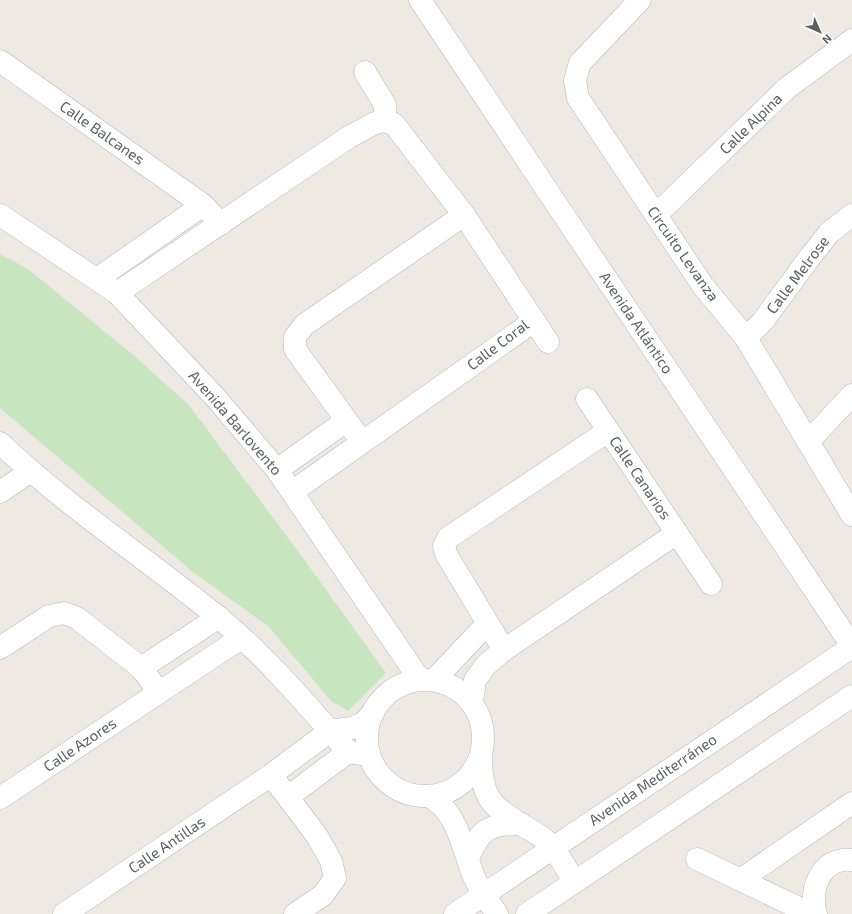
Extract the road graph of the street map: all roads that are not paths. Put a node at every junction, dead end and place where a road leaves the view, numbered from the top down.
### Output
1 (420, 0) edge
2 (640, 0) edge
3 (852, 40) edge
4 (0, 61) edge
5 (365, 72) dead end
6 (385, 121) junction
7 (203, 205) junction
8 (0, 215) edge
9 (464, 215) junction
10 (852, 215) edge
11 (656, 216) junction
12 (221, 224) junction
13 (97, 279) junction
14 (117, 293) junction
15 (534, 321) junction
16 (746, 338) junction
17 (548, 342) dead end
18 (852, 395) edge
19 (587, 399) dead end
20 (346, 421) junction
21 (608, 431) junction
22 (362, 442) junction
23 (808, 442) junction
24 (3, 451) edge
25 (277, 470) junction
26 (31, 472) junction
27 (0, 492) edge
28 (292, 492) junction
29 (852, 515) edge
30 (677, 533) junction
31 (711, 584) dead end
32 (219, 617) junction
33 (487, 624) junction
34 (241, 638) junction
35 (852, 646) edge
36 (0, 648) edge
37 (504, 650) junction
38 (141, 668) junction
39 (427, 680) junction
40 (159, 692) junction
41 (852, 696) edge
42 (472, 702) junction
43 (372, 713) junction
44 (330, 731) junction
45 (348, 752) junction
46 (369, 755) junction
47 (481, 756) junction
48 (271, 776) junction
49 (428, 796) junction
50 (288, 797) junction
51 (0, 798) edge
52 (852, 802) edge
53 (519, 824) junction
54 (552, 847) junction
55 (468, 859) junction
56 (697, 859) dead end
57 (852, 860) edge
58 (740, 880) junction
59 (574, 881) junction
60 (484, 894) junction
61 (64, 914) edge
62 (295, 914) edge
63 (455, 914) edge
64 (497, 914) edge
65 (527, 914) edge
66 (811, 914) edge
67 (816, 914) edge

1 - 35 street, Avenida Atlántico
2 - 11 street, Circuito Levanza
3 - 11 street, Calle Alpina
4 - 7 street, Calle Balcanes
5 - 6 street
6 - 9 street, Calle Coral
6 - 12 street
7 - 12 street, Calle Balcanes
7 - 13 street
8 - 13 street, Avenida Barlovento
9 - 15 street, Calle Coral
9 - 20 street
10 - 16 street, Calle Melrose
11 - 16 street, Circuito Levanza
12 - 14 street
13 - 14 street, Avenida Barlovento
14 - 25 street, Avenida Barlovento
15 - 17 street
15 - 22 street, Calle Coral
16 - 23 street, Circuito Levanza
18 - 23 street
19 - 21 street
20 - 22 street
20 - 25 street
21 - 30 street, Calle Canarios
21 - 33 street, Calle Canarios
22 - 28 street, Calle Coral
23 - 29 street, Circuito Levanza
24 - 26 street
25 - 28 street, Avenida Barlovento
26 - 27 street
26 - 32 street
28 - 39 street, Avenida Barlovento
30 - 31 street
30 - 37 street, Calle Canarios
32 - 34 street
32 - 38 street
33 - 37 street, Calle Canarios
33 - 39 street
34 - 40 street, Calle Azores
34 - 44 street
35 - 54 street, Avenida Mediterráneo
36 - 38 street
37 - 42 street, Calle Canarios
38 - 40 street
39 - 42 street
39 - 43 street
40 - 51 street, Calle Azores
41 - 59 street
42 - 47 street
43 - 44 street
43 - 46 street
44 - 45 street
44 - 48 street, Calle Antillas
45 - 46 street
45 - 50 street
46 - 49 street
47 - 49 street
47 - 53 street
48 - 50 street
48 - 61 street, Calle Antillas
49 - 55 street
50 - 62 street
52 - 58 street
53 - 54 street
53 - 55 street
54 - 59 street
54 - 60 street, Avenida Mediterráneo
55 - 60 street
56 - 58 street
57 - 67 street
58 - 66 street
59 - 65 street
60 - 63 street, Avenida Mediterráneo
60 - 64 street

